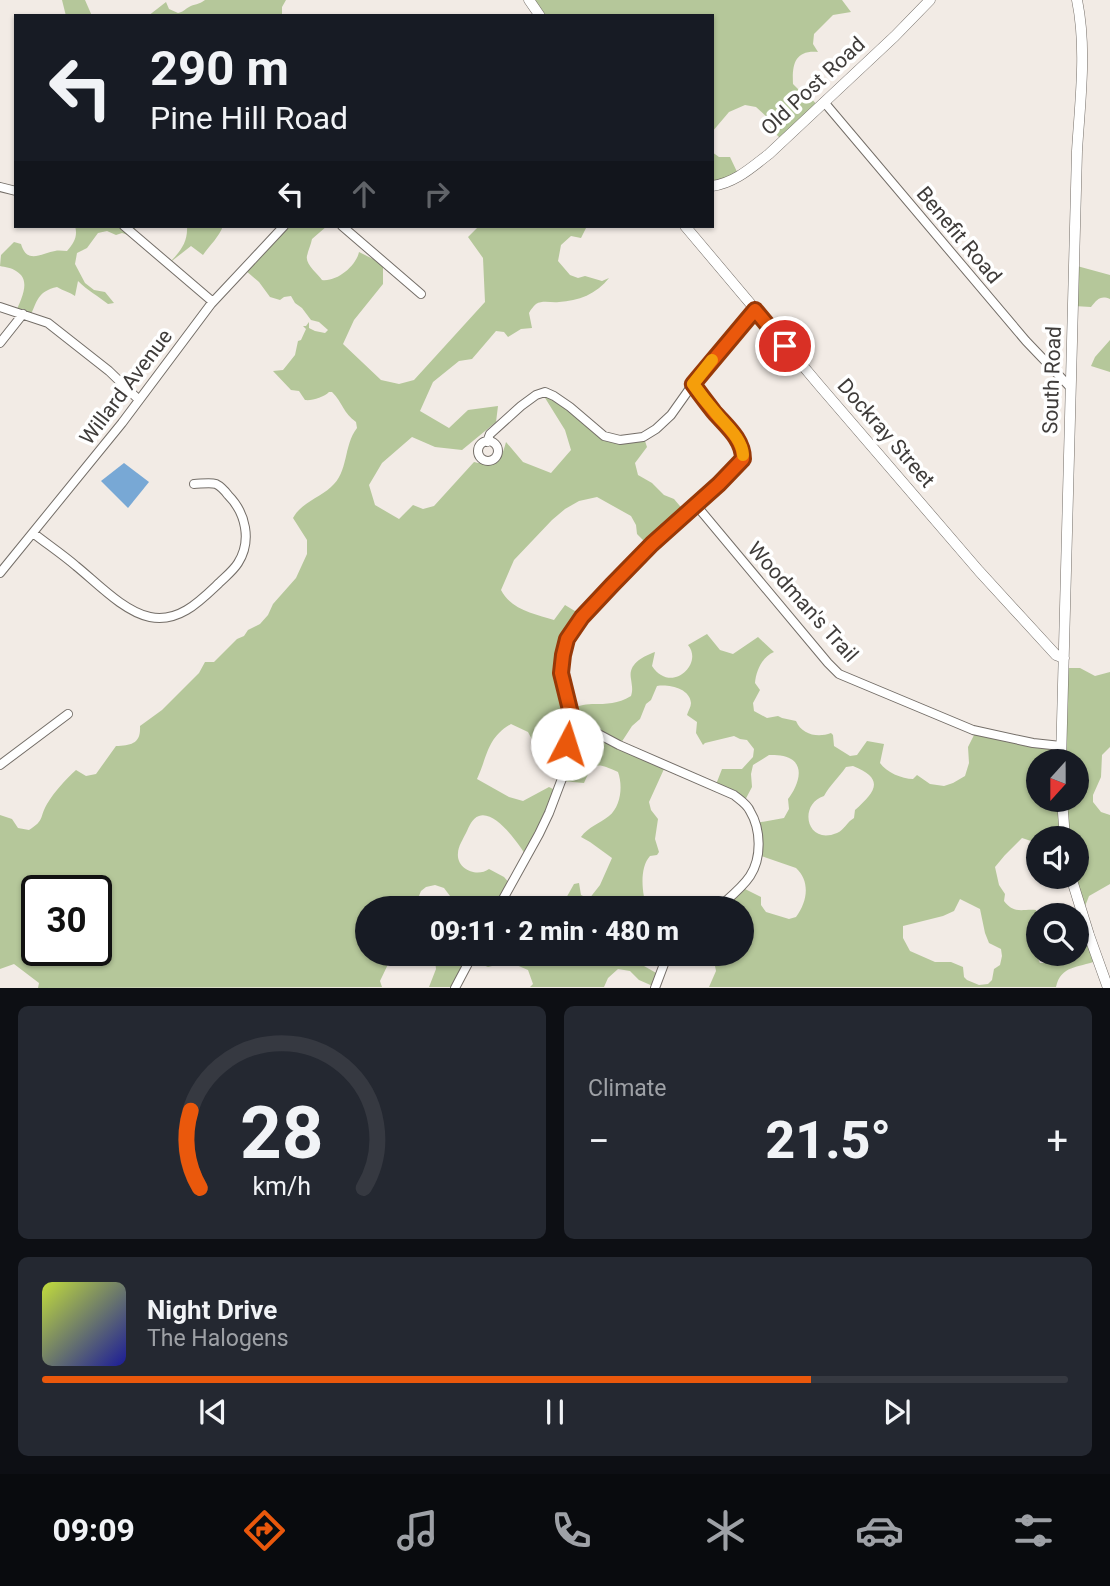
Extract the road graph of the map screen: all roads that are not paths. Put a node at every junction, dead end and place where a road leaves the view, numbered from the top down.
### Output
1 (930, 0) edge
2 (1077, 0) edge
3 (824, 102) junction
4 (714, 185) edge
5 (126, 228) edge
6 (282, 228) edge
7 (344, 228) edge
8 (687, 228) edge
9 (421, 294) dead end
10 (213, 302) junction
11 (0, 307) edge
12 (755, 310) junction
13 (23, 314) junction
14 (0, 343) edge
15 (693, 384) junction
16 (1070, 387) junction
17 (139, 400) junction
18 (487, 442) dead end
19 (194, 484) dead end
20 (696, 505) junction
21 (33, 533) junction
22 (0, 573) edge
23 (1064, 657) junction
24 (68, 714) dead end
25 (572, 720) junction
26 (1061, 746) joint
27 (0, 765) edge
28 (1075, 889) edge
29 (505, 896) edge
30 (730, 896) edge
31 (467, 966) edge
32 (663, 966) edge
33 (455, 988) edge
34 (655, 988) edge
35 (1108, 988) edge

1 - 3 street, Old Post Road
2 - 16 street, South Road
3 - 4 street, Old Post Road
3 - 16 street, Benefit Road
5 - 10 street
6 - 10 street, Willard Avenue
7 - 9 street
8 - 12 street, Dockray Street
10 - 17 street, Willard Avenue
11 - 13 street
12 - 15 street
12 - 23 street, Dockray Street
13 - 14 street
13 - 17 street
15 - 18 street
15 - 20 street
16 - 23 street, South Road
17 - 21 street, Willard Avenue
19 - 21 street
20 - 25 street
20 - 26 street, Woodman's Trail
21 - 22 street, Willard Avenue
23 - 26 street, South Road
24 - 27 street
25 - 29 street
25 - 30 street
28 - 35 street
31 - 33 street
32 - 34 street

